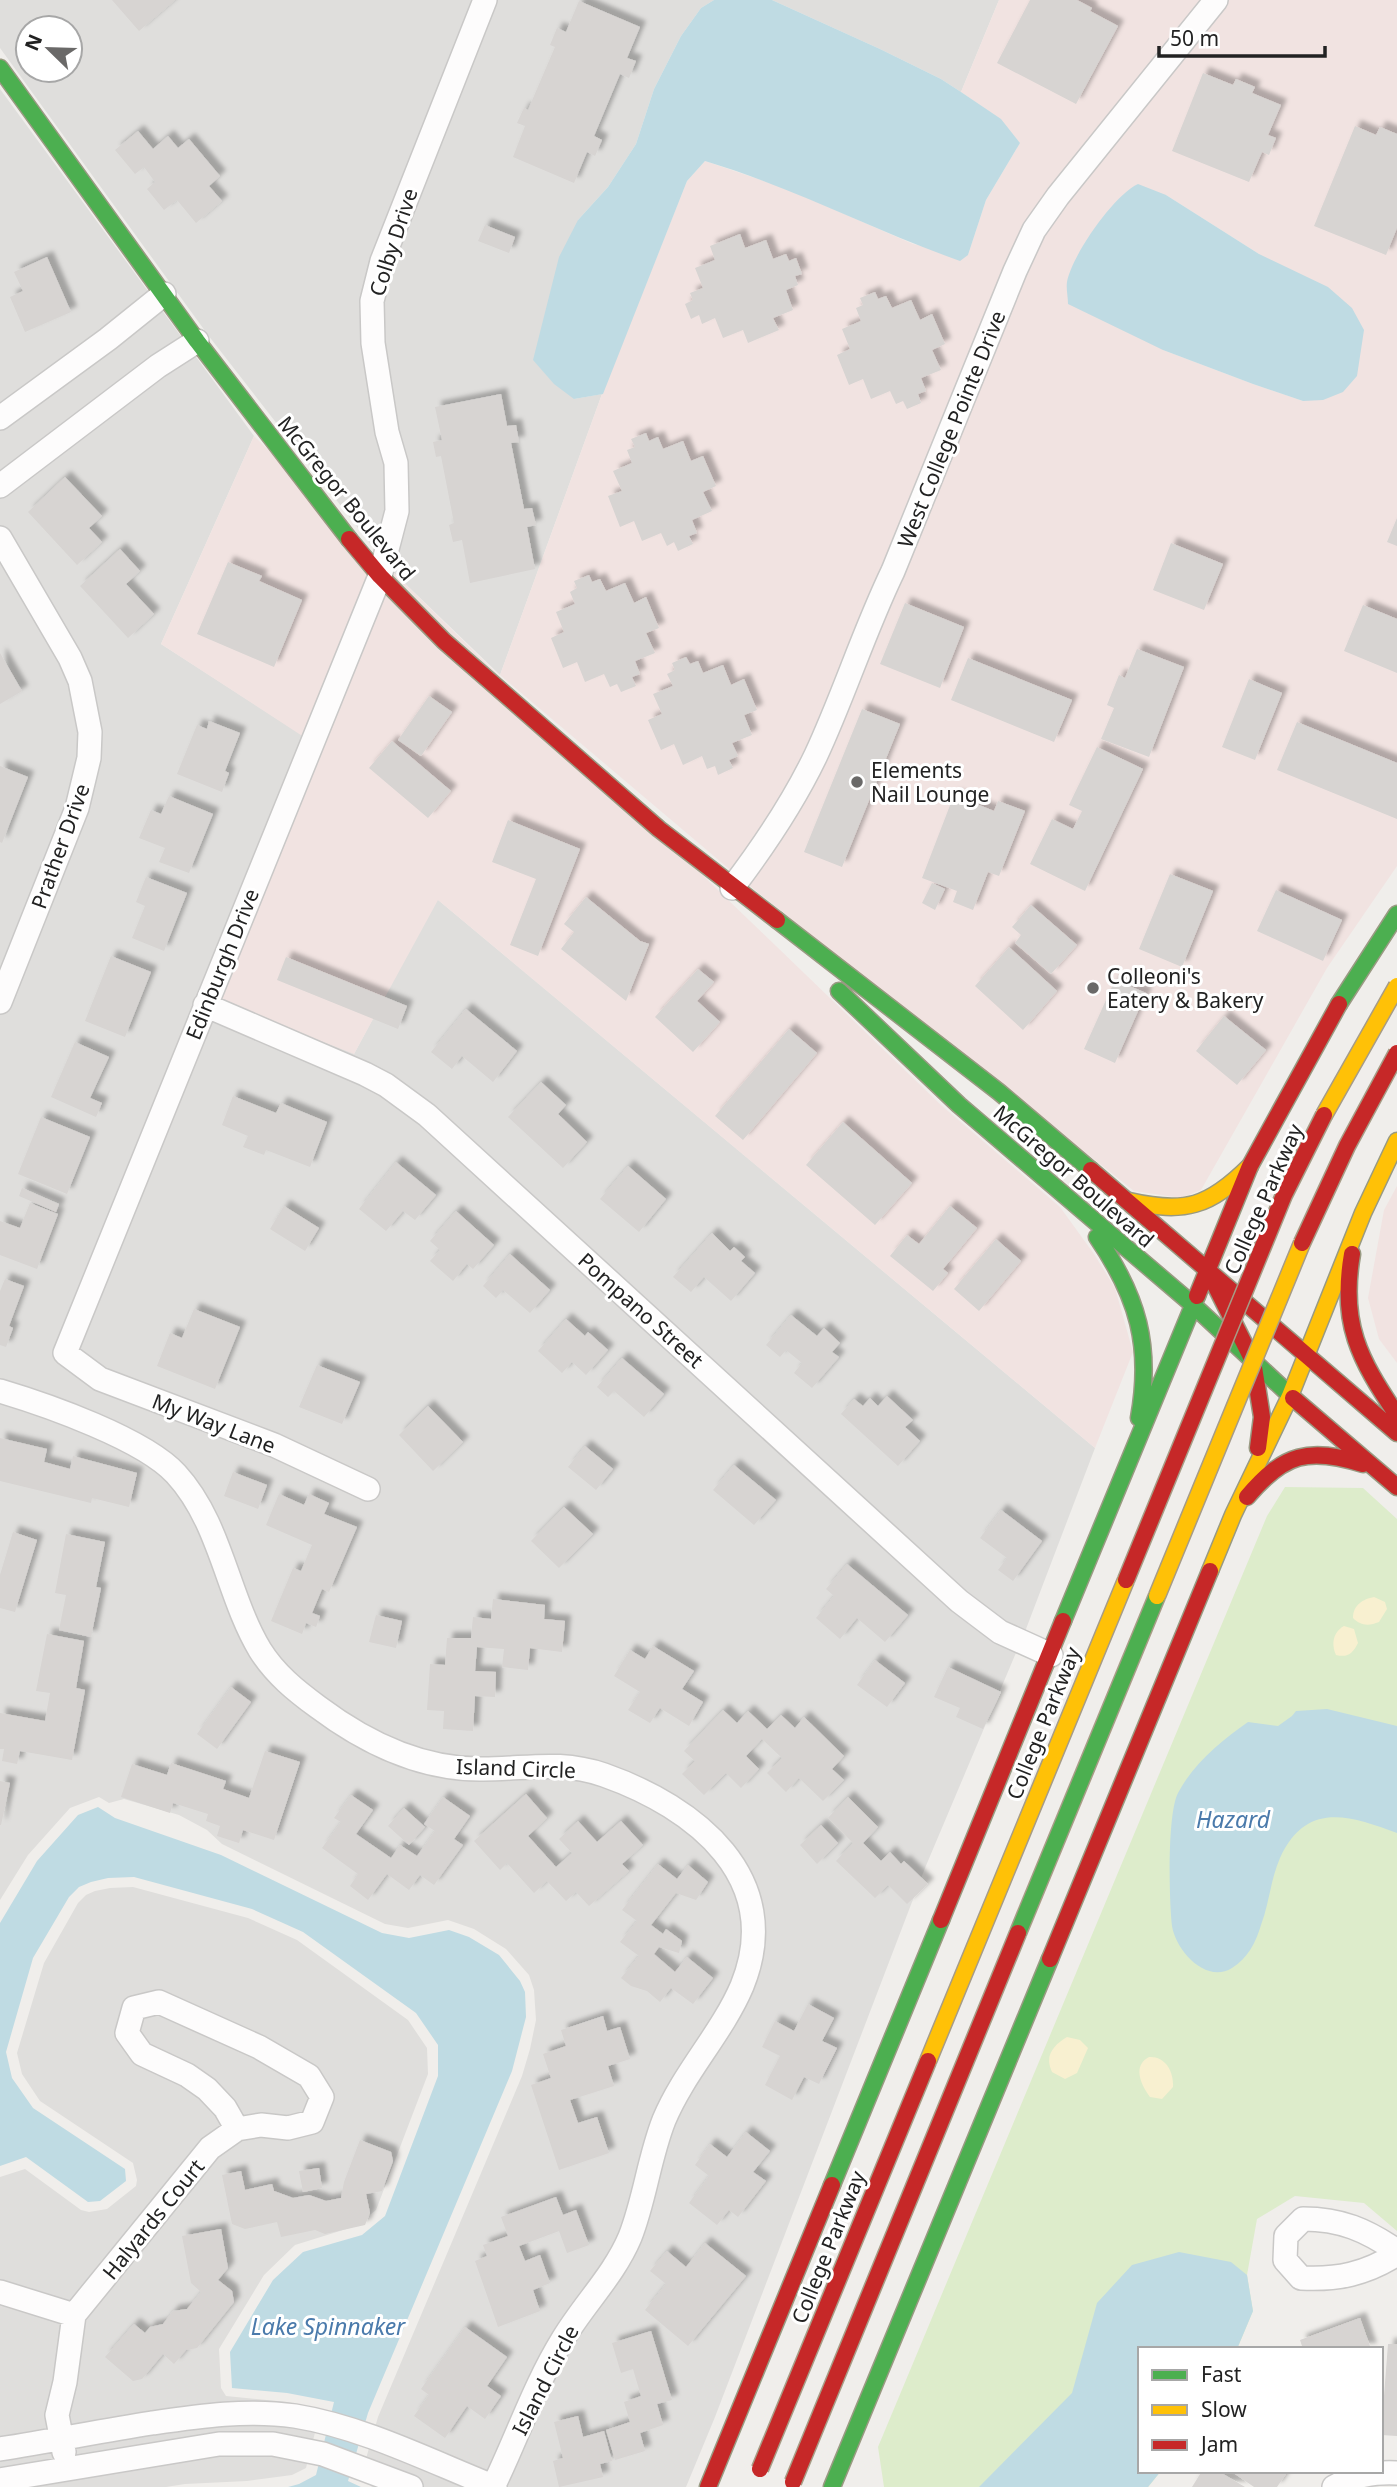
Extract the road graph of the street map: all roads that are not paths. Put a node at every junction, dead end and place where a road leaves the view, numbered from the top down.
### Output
1 (485, 0) edge
2 (1216, 0) edge
3 (0, 68) edge
4 (164, 295) junction
5 (197, 341) junction
6 (0, 418) edge
7 (0, 486) edge
8 (0, 538) edge
9 (380, 576) junction
10 (732, 888) junction
11 (1397, 914) edge
12 (1397, 986) edge
13 (0, 1002) edge
14 (205, 1005) junction
15 (1397, 1053) edge
16 (1266, 1135) junction
17 (1397, 1141) edge
18 (1250, 1166) junction
19 (1374, 1186) junction
20 (1069, 1199) junction
21 (1128, 1201) junction
22 (1363, 1213) junction
23 (1245, 1216) dead end
24 (1349, 1246) junction
25 (1243, 1255) dead end
26 (1207, 1269) junction
27 (1314, 1285) dead end
28 (1297, 1300) dead end
29 (1244, 1302) junction
30 (1192, 1304) junction
31 (1229, 1313) junction
32 (1257, 1318) junction
33 (1238, 1343) junction
34 (1266, 1349) junction
35 (65, 1353) joint
36 (1200, 1355) dead end
37 (1307, 1356) junction
38 (1253, 1361) junction
39 (1184, 1366) dead end
40 (0, 1391) edge
41 (1290, 1396) junction
42 (1149, 1408) junction
43 (1397, 1415) edge
44 (1397, 1433) edge
45 (1127, 1468) junction
46 (1255, 1469) junction
47 (1376, 1470) junction
48 (1220, 1475) dead end
49 (1397, 1487) edge
50 (368, 1489) dead end
51 (1228, 1496) dead end
52 (1233, 1515) junction
53 (1051, 1655) junction
54 (943, 1915) junction
55 (1048, 1962) junction
56 (928, 1989) dead end
57 (1010, 1999) junction
58 (906, 2007) junction
59 (1011, 2051) junction
60 (237, 2129) junction
61 (0, 2292) edge
62 (74, 2315) junction
63 (62, 2439) junction
64 (0, 2449) edge
65 (68, 2469) junction
66 (1370, 2473) edge
67 (0, 2480) edge
68 (792, 2485) edge
69 (411, 2487) edge
70 (494, 2487) edge
71 (708, 2487) edge
72 (752, 2487) edge
73 (832, 2487) edge
74 (1334, 2487) edge

1 - 9 street, Colby Drive
2 - 10 street, West College Pointe Drive
3 - 4 main road, McGregor Boulevard
4 - 5 main road, McGregor Boulevard
4 - 6 street
5 - 7 street
5 - 9 main road, McGregor Boulevard
8 - 13 street, Prather Drive
9 - 10 main road, McGregor Boulevard
9 - 14 street, Edinburgh Drive
10 - 20 main road, McGregor Boulevard
10 - 21 main road, McGregor Boulevard
11 - 16 main road
12 - 72 main road, College Parkway, bridge
14 - 35 street, Edinburgh Drive
14 - 53 street, Pompano Street
15 - 68 main road, bridge
16 - 18 main road
16 - 19 main road
17 - 19 main road
18 - 21 main road
18 - 23 main road
18 - 26 main road
19 - 22 main road
20 - 30 main road, McGregor Boulevard
20 - 45 main road
21 - 26 main road, McGregor Boulevard
22 - 24 main road
22 - 43 main road
24 - 27 main road
24 - 37 main road
25 - 29 main road
26 - 29 main road, McGregor Boulevard
26 - 30 main road
26 - 31 main road
28 - 32 main road
29 - 32 main road
30 - 31 main road
30 - 33 main road, McGregor Boulevard
30 - 42 main road
31 - 32 main road
31 - 33 main road
32 - 34 main road
32 - 37 main road
33 - 34 main road
33 - 36 main road
33 - 38 main road
34 - 37 main road
34 - 41 main road
35 - 50 street, My Way Lane
37 - 41 main road
37 - 44 main road
38 - 41 main road
38 - 46 main road
39 - 42 main road
40 - 70 street, Island Circle
41 - 46 main road
41 - 47 main road
42 - 45 main road
45 - 48 main road
45 - 53 main road
46 - 52 main road
47 - 49 main road
47 - 52 main road
51 - 52 main road
52 - 55 main road
53 - 54 main road
54 - 57 main road
54 - 58 main road
55 - 57 main road
55 - 59 main road
56 - 58 main road
57 - 59 main road
58 - 71 main road
59 - 73 main road
60 - 60 street
60 - 62 street, Halyards Court
61 - 62 street
62 - 63 street
63 - 64 street
63 - 65 street
63 - 70 street
65 - 67 street
65 - 69 street
66 - 74 street

